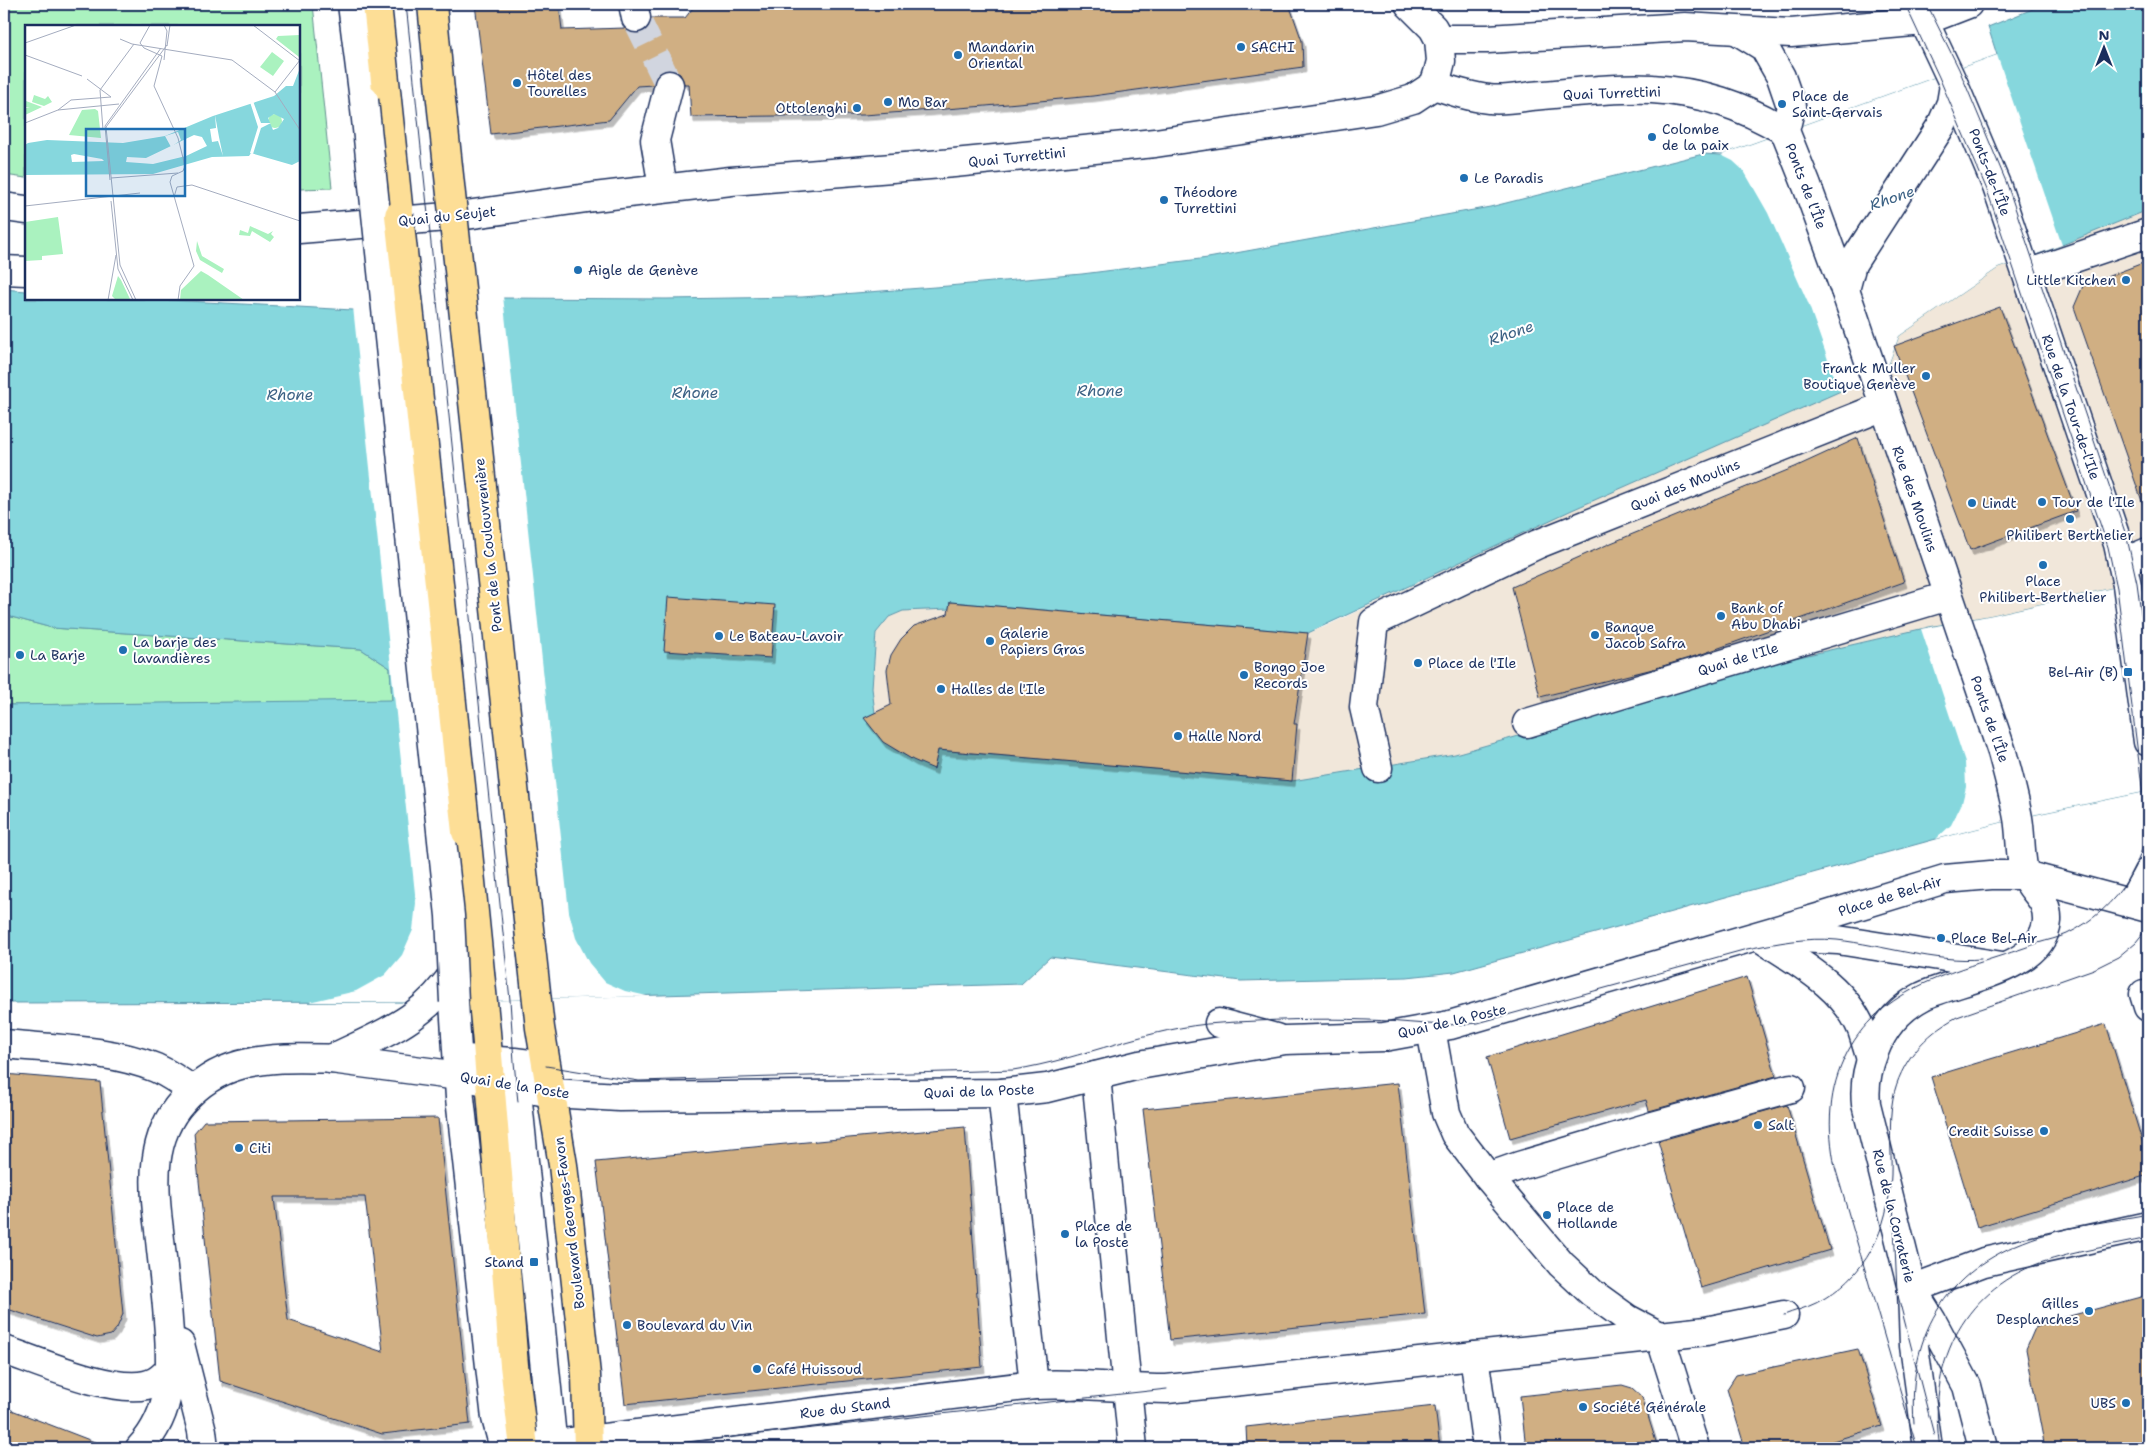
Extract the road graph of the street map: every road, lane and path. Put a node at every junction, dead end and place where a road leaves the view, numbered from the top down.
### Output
1 (352, 4) edge
2 (378, 4) edge
3 (432, 4) edge
4 (1409, 4) edge
5 (1968, 4) edge
6 (1920, 12) edge
7 (1728, 30) junction
8 (1439, 39) junction
9 (1952, 79) junction
10 (669, 84) tunnel mouth
11 (1434, 85) junction
12 (375, 98) junction
13 (1784, 132) junction
14 (663, 188) junction
15 (594, 197) joint
16 (4, 207) edge
17 (25, 210) edge
18 (300, 229) edge
19 (2148, 233) edge
20 (2024, 266) junction
21 (4, 270) edge
22 (25, 271) edge
23 (1845, 290) junction
24 (1874, 376) joint
25 (1884, 406) junction
26 (2148, 552) edge
27 (2125, 574) junction
28 (1948, 596) junction
29 (1957, 622) joint
30 (1528, 723) dead end
31 (2148, 742) edge
32 (1378, 768) dead end
33 (2148, 872) edge
34 (2025, 875) junction
35 (2140, 905) edge
36 (476, 924) junction
37 (1758, 936) junction
38 (2005, 967) junction
39 (453, 974) junction
40 (536, 1000) joint
41 (443, 1002) junction
42 (1219, 1023) dead end
43 (1431, 1029) junction
44 (1285, 1040) junction
45 (4, 1044) edge
46 (330, 1058) junction
47 (1871, 1059) junction
48 (458, 1067) junction
49 (489, 1070) junction
50 (532, 1072) junction
51 (1096, 1076) junction
52 (1792, 1088) dead end
53 (192, 1090) junction
54 (552, 1093) junction
55 (1002, 1093) junction
56 (1488, 1177) junction
57 (2148, 1226) edge
58 (1912, 1289) junction
59 (1784, 1315) dead end
60 (1660, 1336) junction
61 (4, 1350) edge
62 (1474, 1356) junction
63 (177, 1358) junction
64 (1034, 1385) junction
65 (1128, 1389) junction
66 (588, 1444) edge
67 (552, 1446) edge
68 (140, 1448) edge
69 (204, 1448) edge
70 (504, 1448) edge
71 (524, 1448) edge
72 (1133, 1448) edge
73 (1487, 1448) edge
74 (1695, 1448) edge
75 (1928, 1448) edge
76 (1983, 1448) edge

1 - 12 street
2 - 12 main road
3 - 40 main road, Pont de la Coulouvrenière, bridge
4 - 8 street
5 - 6 street
6 - 7 street
6 - 9 street
7 - 8 street
7 - 13 street, Ponts de l'Île
8 - 11 street
9 - 20 street, Ponts-de-l'Île
9 - 23 street
10 - 14 street
11 - 13 street, Quai Turrettini
11 - 14 street, Quai Turrettini
12 - 36 main road, bridge
12 - 39 street, bridge
13 - 23 street, Ponts de l'Île
14 - 15 street, Quai Turrettini
15 - 18 street, Quai du Seujet
16 - 17 street
19 - 20 street
20 - 27 street, Rue de la Tour-de-l'Ile
21 - 22 street
23 - 24 street, Ponts de l'Île
24 - 25 street, Rue des Moulins
25 - 28 street, Rue des Moulins
25 - 32 street, Quai des Moulins
26 - 27 street
27 - 31 street
28 - 29 street, Rue des Moulins
28 - 30 street, Quai de l'Ile
29 - 34 street, Ponts de l'Île
33 - 35 street, Place de Bel-Air
34 - 35 street, Place de Bel-Air
34 - 37 street, Place de Bel-Air
34 - 38 street
36 - 39 street
36 - 49 main road
37 - 38 street, Place de Bel-Air
37 - 43 street, Quai de la Poste
37 - 47 street
38 - 47 street
39 - 41 street, bridge
40 - 50 main road, Boulevard Georges-Favon
41 - 46 street
41 - 48 street
42 - 44 street
43 - 44 street, Quai de la Poste
43 - 56 street
44 - 51 street, Quai de la Poste
45 - 53 street
46 - 48 street, Quai de la Poste
46 - 53 street
47 - 58 street, Rue de la Corraterie
48 - 49 street, Quai de la Poste
48 - 70 street
49 - 50 street, Quai de la Poste
49 - 71 main road
50 - 54 main road, Boulevard Georges-Favon
50 - 67 street
51 - 55 street, Quai de la Poste
51 - 65 street
52 - 56 street
53 - 63 street
54 - 55 street, Quai de la Poste
54 - 66 main road, Boulevard Georges-Favon
55 - 64 street
56 - 60 street
57 - 58 street
58 - 75 street
58 - 76 street, Rue de la Corraterie
59 - 60 street, Rue du Stand
60 - 62 street, Rue du Stand
60 - 74 street
61 - 63 street
62 - 65 street, Rue du Stand
62 - 73 street
63 - 68 street
63 - 69 street
64 - 65 street, Rue du Stand
64 - 66 street, Rue du Stand
65 - 72 street
66 - 67 street, Rue du Stand
67 - 71 street, Rue du Stand

